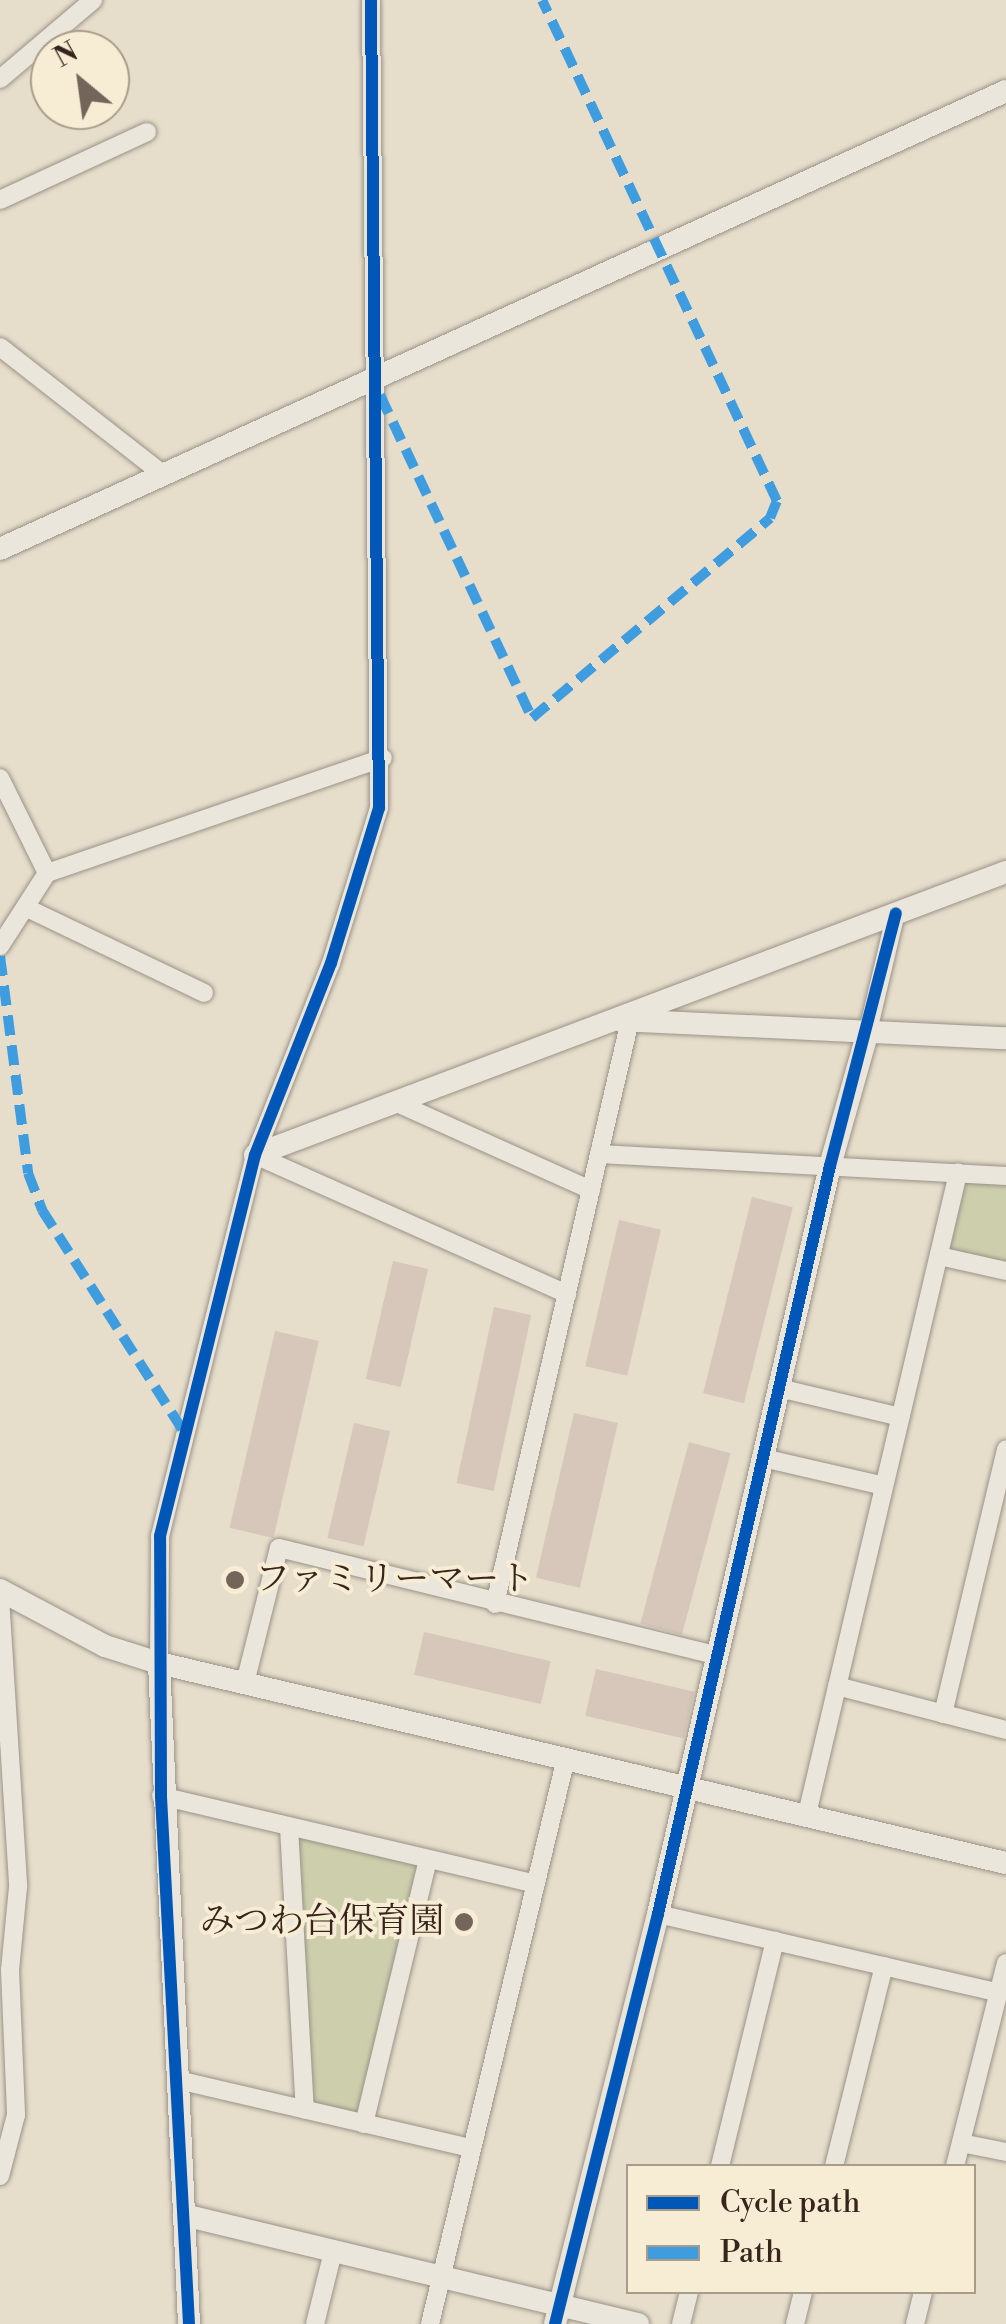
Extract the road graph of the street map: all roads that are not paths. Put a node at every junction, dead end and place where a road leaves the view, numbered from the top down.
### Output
1 (93, 0) edge
2 (370, 0) edge
3 (0, 78) edge
4 (1006, 90) edge
5 (147, 132) dead end
6 (0, 200) edge
7 (0, 348) edge
8 (372, 379) junction
9 (164, 475) junction
10 (0, 549) edge
11 (382, 758) junction
12 (0, 778) edge
13 (1006, 872) edge
14 (47, 874) junction
15 (28, 909) junction
16 (896, 914) junction
17 (0, 946) edge
18 (204, 993) dead end
19 (620, 1020) junction
20 (868, 1031) junction
21 (1006, 1038) edge
22 (395, 1102) junction
23 (599, 1154) junction
24 (255, 1155) junction
25 (830, 1166) junction
26 (958, 1174) junction
27 (1006, 1176) edge
28 (591, 1190) junction
29 (939, 1256) junction
30 (1006, 1272) edge
31 (566, 1294) junction
32 (779, 1388) junction
33 (901, 1417) junction
34 (1006, 1448) edge
35 (764, 1458) junction
36 (884, 1486) junction
37 (0, 1594) edge
38 (494, 1604) junction
39 (718, 1656) junction
40 (159, 1663) junction
41 (246, 1683) junction
42 (837, 1686) junction
43 (943, 1714) junction
44 (3, 1725) edge
45 (1006, 1730) edge
46 (566, 1758) junction
47 (683, 1787) junction
48 (161, 1796) junction
49 (807, 1814) junction
50 (289, 1826) junction
51 (6, 1847) edge
52 (428, 1860) junction
53 (1006, 1863) edge
54 (535, 1884) junction
55 (8, 1905) edge
56 (658, 1914) junction
57 (775, 1941) junction
58 (1006, 1962) edge
59 (884, 1966) junction
60 (1000, 1993) junction
61 (178, 2080) junction
62 (304, 2110) junction
63 (364, 2124) junction
64 (961, 2143) junction
65 (472, 2148) junction
66 (1006, 2152) edge
67 (720, 2164) edge
68 (834, 2164) edge
69 (956, 2164) edge
70 (0, 2176) edge
71 (184, 2215) junction
72 (333, 2252) junction
73 (440, 2278) junction
74 (688, 2294) edge
75 (802, 2294) edge
76 (922, 2294) edge
77 (557, 2315) edge
78 (189, 2324) edge
79 (315, 2324) edge
80 (430, 2324) edge
81 (638, 2324) edge
82 (681, 2324) edge
83 (795, 2324) edge
84 (915, 2324) edge

1 - 3 street
2 - 8 street
4 - 8 street
5 - 6 street
7 - 9 street
8 - 9 street
8 - 11 street
9 - 10 street
11 - 14 street
11 - 24 street
12 - 14 street
13 - 16 street
14 - 15 street
15 - 17 street
15 - 18 street
16 - 19 street
16 - 20 street
19 - 20 street
19 - 22 street
19 - 23 street
20 - 21 street
20 - 25 street
22 - 24 street
22 - 28 street
23 - 25 street
23 - 28 street
24 - 31 street
24 - 40 street
25 - 26 street
25 - 32 street
26 - 27 street
26 - 29 street
28 - 31 street
29 - 30 street
29 - 33 street
31 - 38 street
32 - 33 street
32 - 35 street
33 - 36 street
34 - 43 street
35 - 36 street
35 - 39 street
36 - 42 street
37 - 40 street
37 - 44 street
38 - 39 street
38 - 41 street
39 - 47 street
40 - 41 street
40 - 48 street
41 - 46 street
42 - 43 street
42 - 49 street
43 - 45 street
44 - 51 street
46 - 47 street
46 - 54 street
47 - 49 street
47 - 56 street
48 - 50 street
48 - 61 street
49 - 53 street
50 - 52 street
50 - 62 street
51 - 55 street
52 - 54 street
52 - 63 street
54 - 65 street
55 - 70 street
56 - 57 street
56 - 77 street
57 - 59 street
57 - 67 street
58 - 60 street
59 - 60 street
59 - 68 street
60 - 64 street
61 - 62 street
61 - 71 street
62 - 63 street
63 - 65 street
64 - 66 street
64 - 69 street
65 - 73 street
71 - 72 street
71 - 78 street
72 - 73 street
72 - 79 street
73 - 77 street
73 - 80 street
74 - 82 street
75 - 83 street
76 - 84 street
77 - 81 street

